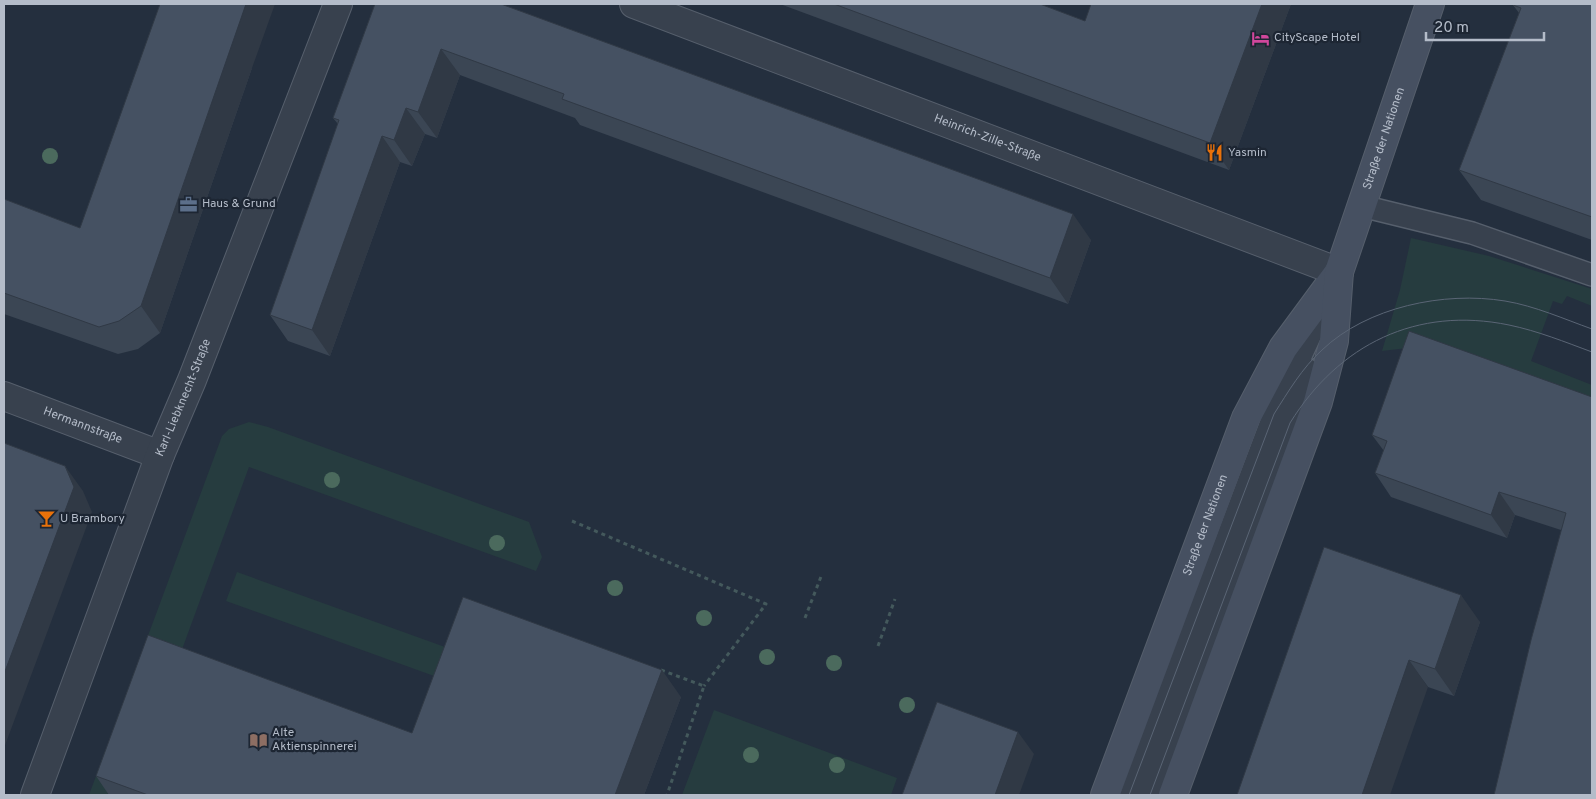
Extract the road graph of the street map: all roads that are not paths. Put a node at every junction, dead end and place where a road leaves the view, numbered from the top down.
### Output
1 (338, 4) edge
2 (634, 4) edge
3 (1430, 4) edge
4 (1362, 206) junction
5 (1339, 272) junction
6 (1592, 275) edge
7 (4, 396) edge
8 (160, 455) junction
9 (35, 795) edge
10 (1105, 795) edge
11 (1129, 795) edge
12 (1150, 795) edge
13 (1173, 795) edge

1 - 8 street, Karl-Liebknecht-Straße
2 - 5 street, Heinrich-Zille-Straße
3 - 4 main road, Straße der Nationen
4 - 5 main road, Straße der Nationen
4 - 6 lane
5 - 10 main road, Straße der Nationen
5 - 11 lane
5 - 12 lane
5 - 13 main road, Straße der Nationen
7 - 8 street, Hermannstraße
8 - 9 street, Karl-Liebknecht-Straße

